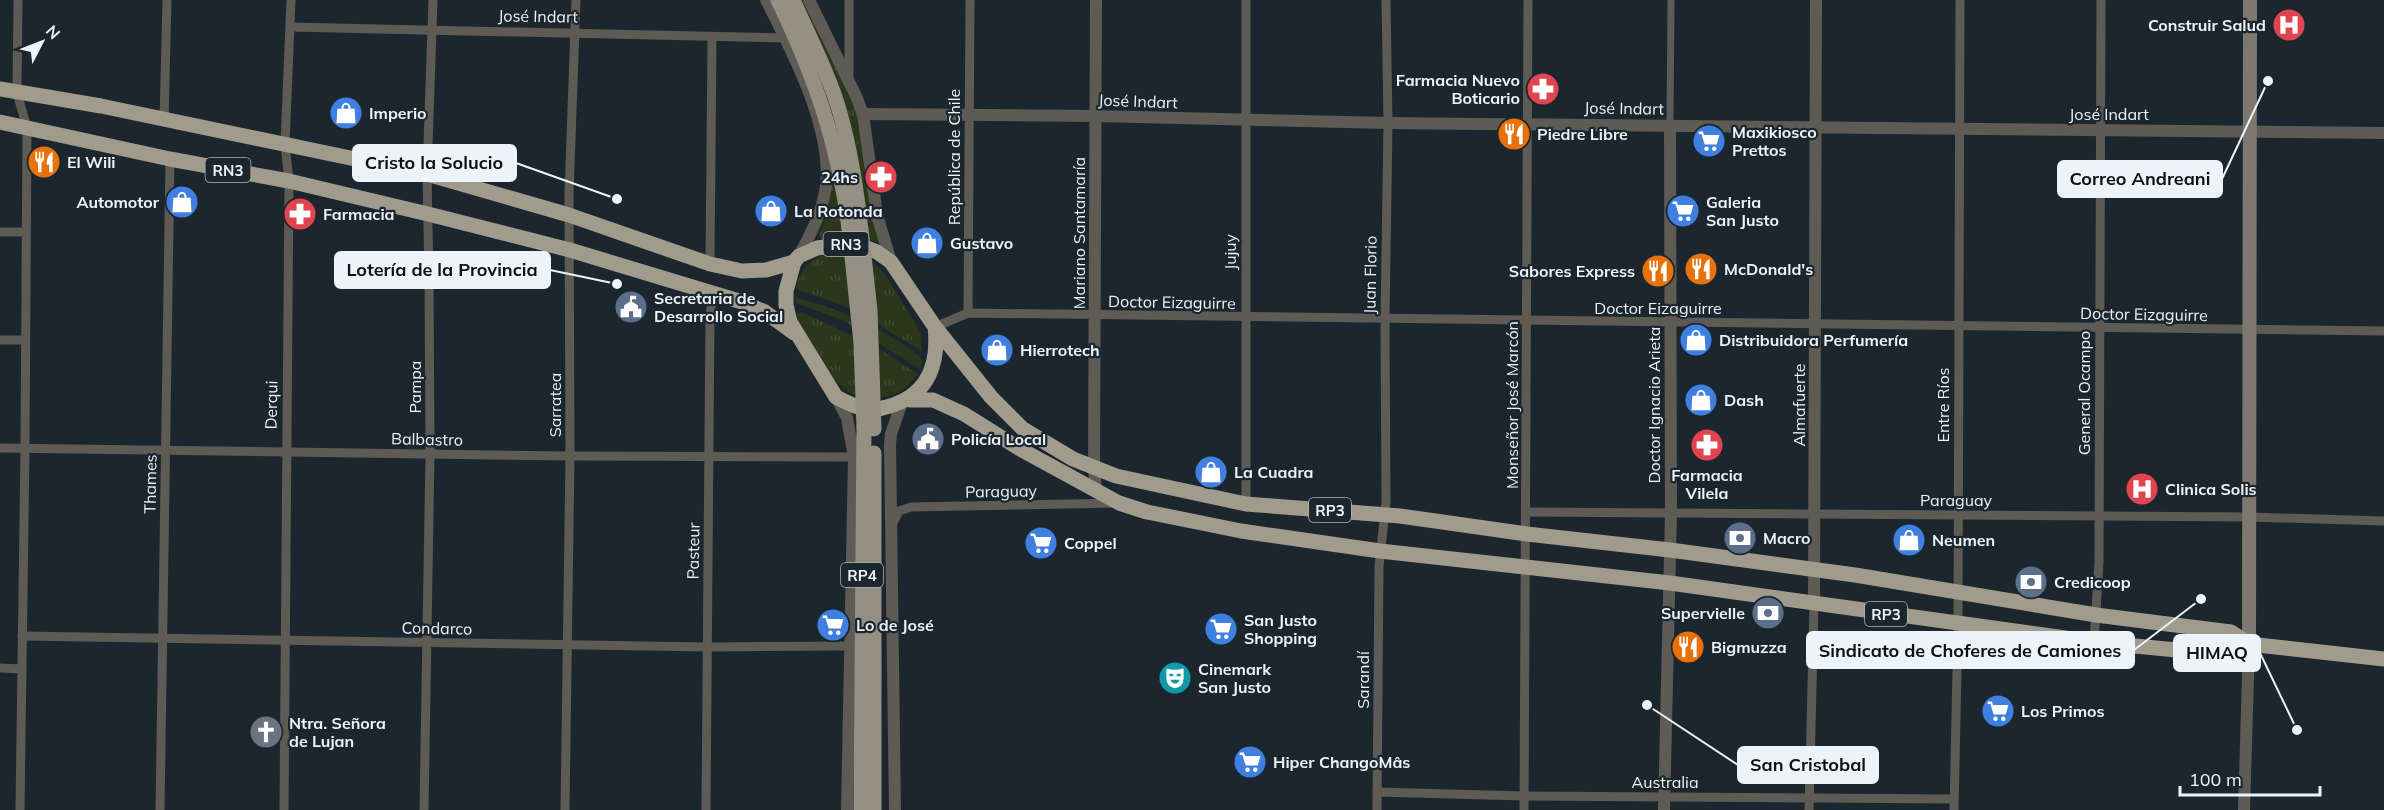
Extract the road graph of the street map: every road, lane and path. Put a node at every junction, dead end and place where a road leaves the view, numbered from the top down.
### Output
1 (18, 0) edge
2 (167, 0) edge
3 (291, 0) edge
4 (433, 0) edge
5 (576, 0) edge
6 (766, 0) edge
7 (778, 0) edge
8 (793, 0) edge
9 (809, 0) edge
10 (849, 0) edge
11 (970, 0) edge
12 (1095, 0) edge
13 (1246, 0) edge
14 (1386, 0) edge
15 (1528, 0) edge
16 (1671, 0) edge
17 (1816, 0) edge
18 (1960, 0) edge
19 (2101, 0) edge
20 (2250, 0) edge
21 (291, 27) junction
22 (432, 30) junction
23 (575, 33) junction
24 (712, 38) junction
25 (785, 38) junction
26 (849, 82) junction
27 (0, 89) edge
28 (17, 93) junction
29 (863, 114) junction
30 (969, 116) junction
31 (1095, 116) junction
32 (164, 120) junction
33 (1245, 121) junction
34 (0, 122) edge
35 (1388, 123) junction
36 (1528, 123) junction
37 (1670, 126) junction
38 (1816, 127) junction
39 (27, 128) junction
40 (1960, 129) junction
41 (2101, 130) junction
42 (2250, 131) junction
43 (2384, 133) edge
44 (285, 144) junction
45 (170, 159) junction
46 (427, 174) junction
47 (289, 181) junction
48 (428, 214) junction
49 (569, 215) junction
50 (855, 229) junction
51 (0, 232) edge
52 (25, 232) junction
53 (570, 250) junction
54 (796, 259) junction
55 (891, 262) junction
56 (710, 264) junction
57 (712, 294) junction
58 (968, 314) junction
59 (1095, 316) junction
60 (1245, 317) junction
61 (1384, 321) junction
62 (1526, 322) junction
63 (1671, 322) junction
64 (1816, 324) junction
65 (1958, 325) junction
66 (934, 327) junction
67 (2099, 328) junction
68 (2248, 330) junction
69 (2384, 331) edge
70 (796, 335) junction
71 (0, 340) edge
72 (25, 340) junction
73 (836, 397) junction
74 (906, 401) junction
75 (869, 428) junction
76 (0, 448) edge
77 (25, 448) junction
78 (165, 451) junction
79 (285, 453) junction
80 (430, 454) junction
81 (570, 456) junction
82 (710, 457) junction
83 (854, 457) junction
84 (1094, 466) junction
85 (1096, 492) junction
86 (1119, 503) junction
87 (1246, 504) junction
88 (1527, 512) junction
89 (1671, 513) junction
90 (1385, 514) junction
91 (1815, 515) junction
92 (1958, 515) junction
93 (2099, 516) junction
94 (2249, 517) junction
95 (2384, 521) edge
96 (892, 525) junction
97 (1527, 534) junction
98 (1670, 550) junction
99 (1380, 551) junction
100 (1525, 568) junction
101 (1815, 569) junction
102 (1670, 583) junction
103 (1958, 591) junction
104 (1814, 604) junction
105 (2096, 615) junction
106 (1958, 624) junction
107 (22, 636) junction
108 (163, 640) junction
109 (284, 641) junction
110 (2094, 642) junction
111 (426, 643) junction
112 (567, 644) junction
113 (2249, 644) junction
114 (852, 646) junction
115 (707, 647) junction
116 (2384, 659) edge
117 (0, 668) edge
118 (21, 669) junction
119 (1377, 792) junction
120 (1524, 796) junction
121 (1665, 797) junction
122 (1809, 798) junction
123 (1954, 799) junction
124 (20, 810) edge
125 (160, 810) edge
126 (284, 810) edge
127 (424, 810) edge
128 (565, 810) edge
129 (706, 810) edge
130 (847, 810) edge
131 (861, 810) edge
132 (874, 810) edge
133 (895, 810) edge
134 (1377, 810) edge
135 (1524, 810) edge
136 (1664, 810) edge
137 (1809, 810) edge
138 (1954, 810) edge
139 (2244, 810) edge

1 - 28 street
2 - 32 street
3 - 21 street, Derqui
4 - 22 street, Pampa
5 - 23 street, Sarratea
6 - 25 street
7 - 50 main road, RP4
8 - 50 main road, RP4
9 - 26 street
10 - 26 street
11 - 30 street, República de Chile
12 - 31 street, Mariano Santamaría
13 - 33 street, Jujuy
14 - 35 street, Juan Florio
15 - 36 street, Monseñor José Marcón
16 - 37 street, Doctor Ignacio Arieta
17 - 38 street, Almafuerte
18 - 40 street, Entre Ríos
19 - 41 street, General Ocampo
20 - 42 main road
21 - 22 street, José Indart
21 - 44 street, Derqui
22 - 23 street, José Indart
22 - 46 street, Pampa
23 - 24 street, José Indart
23 - 49 street, Sarratea
24 - 25 street, José Indart
24 - 56 street
25 - 54 street
26 - 29 street
27 - 28 highway, RN3
28 - 32 highway, RN3
28 - 39 street
29 - 30 street, José Indart
29 - 55 street
30 - 31 street, José Indart
30 - 58 street, República de Chile
31 - 33 street, José Indart
31 - 59 street, Mariano Santamaría
32 - 44 highway, RN3
33 - 35 street, José Indart
33 - 60 street, Jujuy
34 - 39 highway, RN3
35 - 36 street, José Indart
35 - 61 street, Juan Florio
36 - 37 street, José Indart
36 - 62 street, Monseñor José Marcón
37 - 38 street, José Indart
37 - 63 street, Doctor Ignacio Arieta
38 - 40 street, José Indart
38 - 64 street, Almafuerte
39 - 45 highway, RN3
39 - 52 street
40 - 41 street, José Indart
40 - 65 street, Entre Ríos
41 - 42 street, José Indart
41 - 67 street, General Ocampo
42 - 43 street, José Indart
42 - 68 main road
44 - 46 highway, RN3
44 - 47 street, Derqui
45 - 47 highway, RN3
45 - 78 street, Thames
46 - 48 street, Pampa
46 - 49 highway, RN3
47 - 48 highway, RN3
47 - 79 street, Derqui
48 - 53 highway, RN3
48 - 80 street, Pampa
49 - 53 street, Sarratea
49 - 56 highway, RN3
50 - 75 main road, RP4, bridge
51 - 52 street
52 - 72 street
53 - 57 highway, RN3
53 - 81 street, Sarratea
54 - 55 highway, RN3
54 - 56 highway, RN3
54 - 70 highway, RN3
55 - 66 highway, RN3
57 - 70 highway, RN3
57 - 82 street, Pasteur
58 - 59 street, Doctor Eizaguirre
58 - 66 street, Doctor Eizaguirre
59 - 60 street, Doctor Eizaguirre
59 - 84 street, Mariano Santamaría
60 - 61 street, Doctor Eizaguirre
60 - 87 street, Jujuy
61 - 62 street, Doctor Eizaguirre
61 - 90 street, Juan Florio
62 - 63 street, Doctor Eizaguirre
62 - 88 street, Monseñor José Marcón
63 - 64 street, Doctor Eizaguirre
63 - 89 street, Doctor Ignacio Arieta
64 - 65 street, Doctor Eizaguirre
64 - 91 street, Almafuerte
65 - 67 street, Doctor Eizaguirre
65 - 92 street, Entre Ríos
66 - 74 highway
66 - 84 highway, RP3
67 - 68 street, Doctor Eizaguirre
67 - 93 street, General Ocampo
68 - 69 street, Doctor Eizaguirre
68 - 94 main road
70 - 73 highway, RN3
71 - 72 street
72 - 77 street
73 - 74 highway
73 - 83 street
74 - 85 highway, RP3
74 - 96 street
75 - 131 main road, RP4
75 - 132 main road, RP4
76 - 77 street, Balbastro
77 - 78 street, Balbastro
77 - 107 street
78 - 79 street, Balbastro
78 - 108 street, Thames
79 - 80 street, Balbastro
79 - 109 street, Derqui
80 - 81 street, Balbastro
80 - 111 street, Pampa
81 - 82 street, Balbastro
81 - 112 street, Sarratea
82 - 83 street, Balbastro
82 - 115 street, Pasteur
83 - 114 street
84 - 85 street, Mariano Santamaría
84 - 87 highway, RP3
85 - 86 highway, RP3
86 - 96 street, Paraguay
86 - 99 highway, RP3
87 - 90 highway, RP3
88 - 89 street, Paraguay
88 - 97 street, Monseñor José Marcón
89 - 91 street, Paraguay
89 - 98 street, Doctor Ignacio Arieta
90 - 97 highway, RP3
90 - 99 street, Juan Florio
91 - 92 street, Paraguay
91 - 101 street, Almafuerte
92 - 93 street, Paraguay
92 - 103 street, Entre Ríos
93 - 94 street, Paraguay
93 - 105 street, General Ocampo
94 - 95 street, Paraguay
94 - 113 main road
96 - 133 street
97 - 98 highway, RP3
97 - 100 street, Monseñor José Marcón
98 - 101 highway, RP3
98 - 102 street, Doctor Ignacio Arieta
99 - 100 highway, RP3
99 - 119 street, Sarandí
100 - 102 highway, RP3
100 - 120 street, Monseñor José Marcón
101 - 103 highway, RP3
101 - 104 street, Almafuerte
102 - 104 highway, RP3
102 - 121 street, Doctor Ignacio Arieta
103 - 105 highway, RP3
103 - 106 street, Entre Ríos
104 - 106 highway, RP3
104 - 122 street, Almafuerte
105 - 110 street, General Ocampo
105 - 113 highway, RP3
106 - 110 highway, RP3
106 - 123 street, Entre Ríos
107 - 108 street, Condarco
107 - 118 street
108 - 109 street, Condarco
108 - 125 street, Thames
109 - 111 street, Condarco
109 - 126 street, Derqui
110 - 113 highway, RP3
111 - 112 street, Condarco
111 - 127 street, Pampa
112 - 115 street, Condarco
112 - 128 street, Sarratea
113 - 116 highway, RP3
113 - 139 street
114 - 115 street, Condarco
114 - 130 street
115 - 129 street, Pasteur
117 - 118 street
118 - 124 street
119 - 120 street, Australia
119 - 134 street, Sarandí
120 - 121 street, Australia
120 - 135 street, Monseñor José Marcón
121 - 122 street, Australia
121 - 136 street, Doctor Ignacio Arieta
122 - 123 street, Australia
122 - 137 street, Almafuerte
123 - 138 street, Entre Ríos

